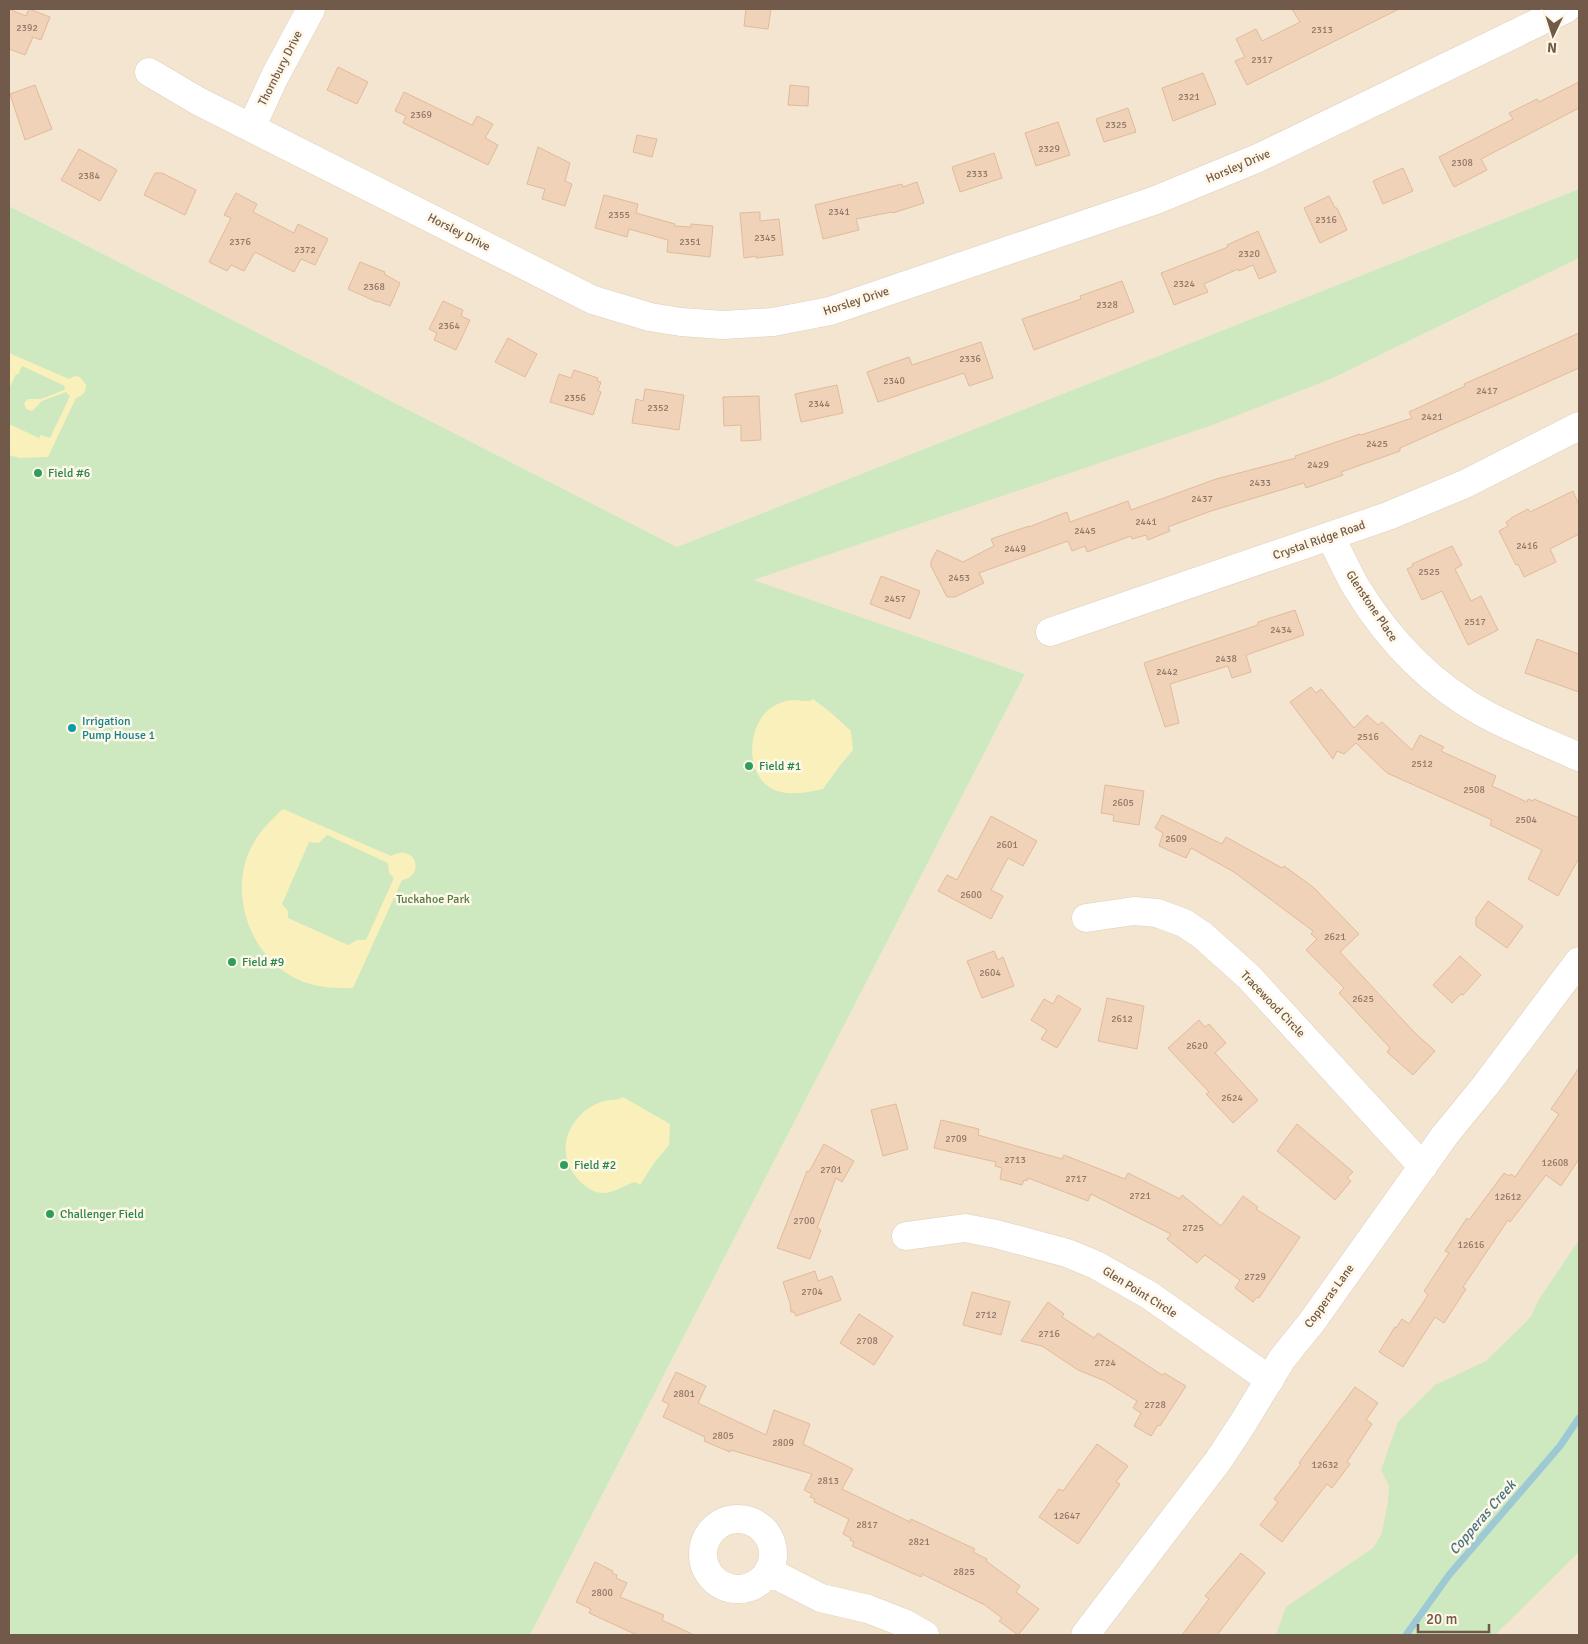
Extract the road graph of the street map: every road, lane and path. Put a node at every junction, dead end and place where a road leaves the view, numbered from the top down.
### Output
1 (311, 9) edge
2 (1566, 9) edge
3 (149, 72) dead end
4 (251, 128) junction
5 (1579, 426) edge
6 (1330, 536) junction
7 (1050, 632) dead end
8 (1579, 757) edge
9 (1086, 918) dead end
10 (1579, 961) edge
11 (1423, 1167) junction
12 (906, 1236) dead end
13 (1270, 1380) junction
14 (768, 1571) dead end
15 (925, 1635) edge
16 (1085, 1635) edge

1 - 4 street, Thornbury Drive
2 - 4 street, Horsley Drive
3 - 4 street, Horsley Drive
5 - 6 street, Crystal Ridge Road
6 - 7 street, Crystal Ridge Road
6 - 8 street, Glenstone Place
9 - 11 street, Tracewood Circle
10 - 11 street, Copperas Lane
11 - 13 street, Copperas Lane
12 - 13 street, Glen Point Circle
13 - 16 street, Copperas Lane
14 - 15 street

